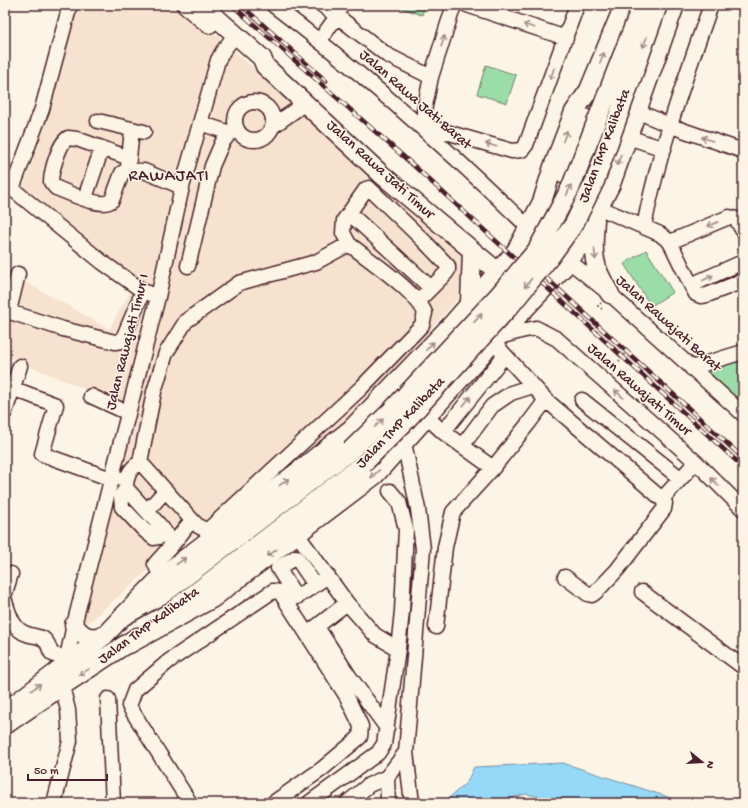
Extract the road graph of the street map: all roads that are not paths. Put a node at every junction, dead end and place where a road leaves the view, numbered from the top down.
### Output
1 (70, 5) edge
2 (186, 5) edge
3 (202, 5) edge
4 (273, 5) edge
5 (322, 5) edge
6 (454, 5) edge
7 (467, 5) edge
8 (577, 5) edge
9 (624, 5) edge
10 (642, 5) edge
11 (658, 5) edge
12 (675, 5) edge
13 (711, 5) edge
14 (339, 10) edge
15 (566, 38) junction
16 (233, 39) junction
17 (320, 40) junction
18 (431, 77) junction
19 (589, 90) junction
20 (304, 103) junction
21 (636, 111) junction
22 (98, 121) dead end
23 (200, 123) junction
24 (273, 126) junction
25 (671, 126) junction
26 (426, 128) junction
27 (233, 131) junction
28 (628, 137) junction
29 (102, 148) junction
30 (664, 149) junction
31 (743, 151) edge
32 (128, 164) junction
33 (382, 175) junction
34 (9, 186) edge
35 (182, 187) junction
36 (370, 188) junction
37 (85, 198) junction
38 (598, 212) junction
39 (349, 213) junction
40 (174, 221) junction
41 (198, 223) junction
42 (644, 227) junction
43 (529, 228) junction
44 (743, 231) edge
45 (670, 242) junction
46 (348, 244) junction
47 (472, 251) junction
48 (569, 261) junction
49 (743, 262) edge
50 (188, 266) dead end
51 (498, 272) junction
52 (18, 274) dead end
53 (743, 281) edge
54 (691, 285) junction
55 (431, 288) junction
56 (143, 291) junction
57 (610, 294) junction
58 (158, 297) junction
59 (418, 301) junction
60 (470, 303) junction
61 (453, 323) junction
62 (121, 341) junction
63 (496, 347) junction
64 (145, 348) junction
65 (743, 352) edge
66 (20, 366) dead end
67 (691, 368) junction
68 (408, 369) junction
69 (533, 386) junction
70 (12, 388) junction
71 (91, 396) dead end
72 (546, 400) junction
73 (582, 400) dead end
74 (438, 404) junction
75 (5, 412) edge
76 (128, 413) junction
77 (743, 414) edge
78 (426, 417) junction
79 (443, 432) junction
80 (404, 443) junction
81 (462, 446) junction
82 (140, 462) junction
83 (696, 462) junction
84 (493, 468) junction
85 (680, 478) junction
86 (121, 482) junction
87 (166, 491) junction
88 (390, 492) dead end
89 (662, 499) junction
90 (743, 509) edge
91 (147, 511) junction
92 (192, 520) junction
93 (165, 533) junction
94 (297, 534) junction
95 (173, 544) junction
96 (307, 572) junction
97 (11, 574) dead end
98 (328, 576) junction
99 (161, 577) junction
100 (566, 577) dead end
101 (287, 585) junction
102 (315, 585) junction
103 (642, 592) dead end
104 (5, 593) edge
105 (5, 601) edge
106 (347, 603) junction
107 (122, 617) junction
108 (74, 625) junction
109 (436, 627) dead end
110 (312, 630) junction
111 (104, 636) junction
112 (129, 644) junction
113 (398, 649) junction
114 (68, 660) junction
115 (743, 667) edge
116 (62, 686) junction
117 (108, 698) dead end
118 (5, 711) edge
119 (5, 725) edge
120 (387, 728) junction
121 (406, 752) junction
122 (387, 776) junction
123 (54, 803) edge
124 (113, 803) edge
125 (190, 803) edge
126 (273, 803) edge
127 (310, 803) edge
128 (347, 803) edge
129 (388, 803) edge
130 (412, 803) edge

1 - 34 street
2 - 16 main road, Jalan Rawa Jati Timur
3 - 16 main road, Jalan Rawa Jati Timur
4 - 17 street, Jalan Rawa Jati Barat
5 - 14 street
18 -> 6 street
15 -> 7 street
8 - 15 street
19 -> 9 main road
107 -> 10 main road, Jalan TMP Kalibata, bridge
11 -> 112 main road, Jalan TMP Kalibata, bridge
12 - 21 main road
13 - 25 street
14 - 17 street
14 - 18 street
15 -> 26 street
16 - 20 main road, Jalan Rawa Jati Timur
16 - 23 street, Jalan Rawajati Timur I
17 - 26 street, Jalan Rawa Jati Barat
18 - 26 street
19 - 38 main road
43 -> 19 main road
20 - 24 street
20 - 33 main road, Jalan Rawa Jati Timur
21 - 25 street
21 - 28 main road
22 - 32 street
23 - 27 street
23 - 35 street, Jalan Rawajati Timur I
24 - 27 street
24 - 27 street
25 - 30 street
31 -> 25 street
26 - 43 street, Jalan Rawa Jati Barat
27 - 41 street
28 - 30 street
28 -> 38 main road
29 - 32 street
29 - 37 street
29 - 37 street
30 - 42 street
32 - 35 street
32 - 37 street
33 - 36 street
33 - 47 main road, Jalan Rawa Jati Timur
34 - 56 street
35 - 40 street, Jalan Rawajati Timur I
36 - 39 street
36 - 55 street
38 - 42 street
38 - 48 main road
38 -> 57 main road
39 - 46 street
39 - 55 street
40 - 41 street
40 - 58 street, Jalan Rawajati Timur I
41 - 50 street
42 - 45 street
43 - 51 main road
44 -> 45 street
45 - 54 street
46 - 59 street
46 - 82 street
47 - 51 main road, Jalan Rawa Jati Timur
47 - 60 main road
48 - 57 street, Jalan Rawajati Barat
48 - 63 main road
54 -> 49 street
51 - 60 main road
52 - 62 street
53 - 54 street
55 - 59 street
56 - 58 street
56 - 62 street
57 - 67 street, Jalan Rawajati Barat
58 - 64 street, Jalan Rawajati Timur I
59 - 92 street
60 - 61 main road
61 - 63 main road
68 -> 61 main road
62 - 64 street
63 - 69 street
63 - 74 main road
79 -> 63 street
83 -> 63 street, Jalan Rawajati Timur
64 - 76 street, Jalan Rawajati Timur I
65 - 67 street
66 - 70 street
67 - 77 street, Jalan Rawajati Barat
68 - 74 main road
99 -> 68 main road
69 - 72 street
69 - 81 street
70 - 75 street
70 - 86 street
71 - 76 street
72 - 84 street
72 - 89 street
73 - 85 street
74 - 78 main road
76 - 86 street, Jalan Rawajati Timur I
78 - 79 street
78 - 80 main road
79 - 81 street
80 -> 94 main road
80 - 121 street
81 - 84 street
82 - 86 street
82 - 87 street
83 - 85 street
90 -> 83 street, Jalan Rawajati Timur
84 - 109 street
85 - 89 street
86 - 91 street
86 - 93 street
86 - 108 street, Jalan Rawajati Timur I
87 - 91 street
87 - 92 street
88 - 113 street
89 - 100 street
91 - 93 street
92 - 95 street
93 - 95 street
94 - 98 street
94 -> 112 main road
95 - 99 street
96 - 101 street
96 - 101 street
96 - 102 street
97 - 104 street
98 - 102 street
98 - 106 street
99 - 107 main road
101 - 102 street
103 - 115 street
105 - 114 street
106 - 110 street
106 - 113 street
107 - 111 main road, Jalan TMP Kalibata
108 - 111 main road
108 - 114 street, Jalan Rawajati Timur I
110 - 120 street
110 - 125 street
110 - 126 street
111 - 114 main road, Jalan TMP Kalibata
112 -> 116 main road, Jalan TMP Kalibata
113 - 120 street
118 -> 114 main road, Jalan TMP Kalibata
116 - 119 main road, Jalan TMP Kalibata
116 - 123 street
117 - 124 street
120 - 127 street
121 - 122 street
121 - 130 street
122 - 128 street
122 - 129 street

